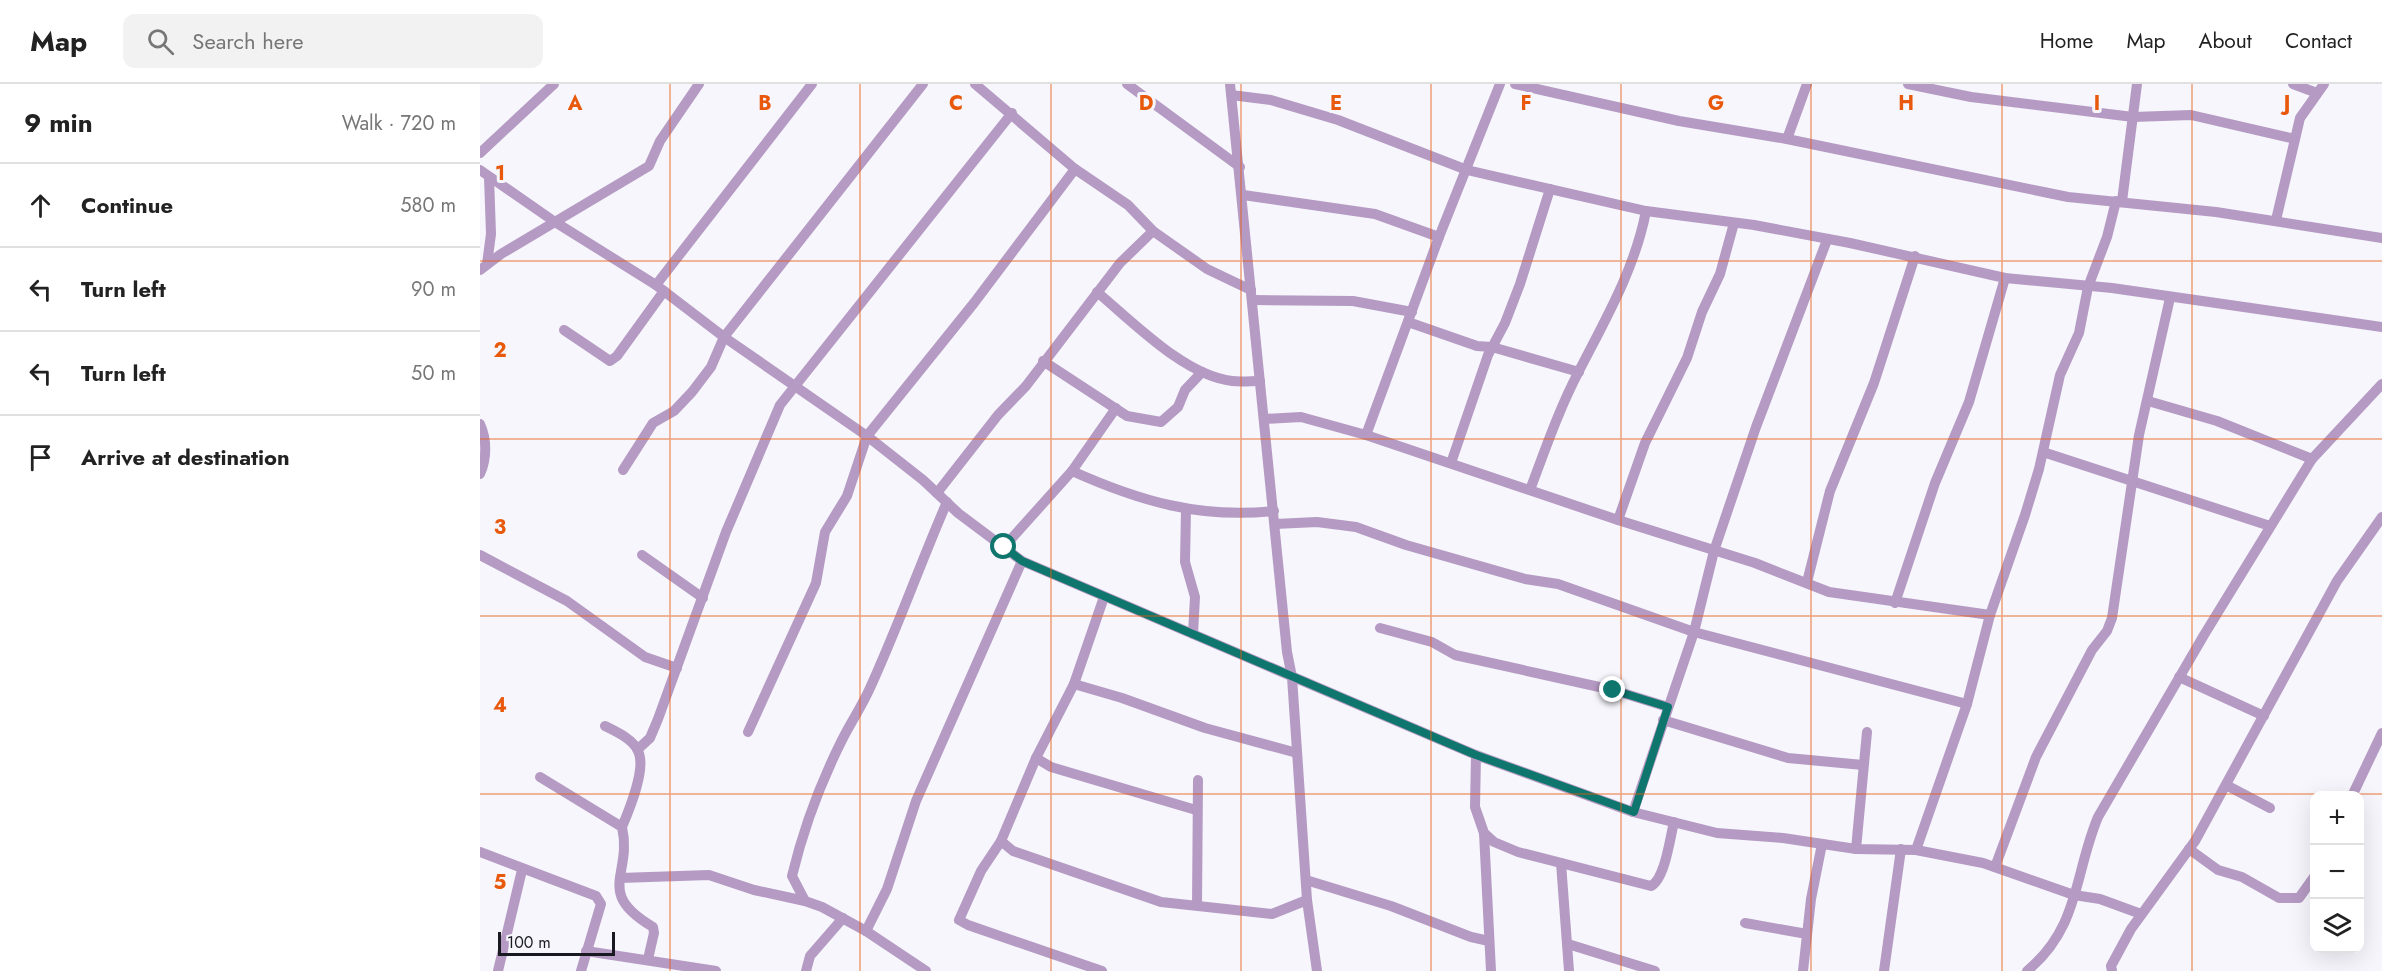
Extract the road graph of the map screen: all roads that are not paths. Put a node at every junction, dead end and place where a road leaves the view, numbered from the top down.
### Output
1 (554, 84) edge
2 (699, 84) edge
3 (812, 84) edge
4 (923, 84) edge
5 (975, 84) edge
6 (1127, 84) edge
7 (1500, 84) edge
8 (1515, 84) edge
9 (1807, 84) edge
10 (1908, 84) edge
11 (2137, 84) edge
12 (2293, 84) edge
13 (1230, 89) edge
14 (2320, 89) edge
15 (1012, 113) junction
16 (2133, 117) junction
17 (1787, 139) junction
18 (2295, 139) junction
19 (480, 153) edge
20 (1240, 166) junction
21 (1075, 169) junction
22 (1467, 170) junction
23 (484, 174) edge
24 (1550, 189) junction
25 (1243, 195) junction
26 (2119, 201) junction
27 (1646, 211) junction
28 (2276, 220) junction
29 (555, 222) junction
30 (1734, 223) junction
31 (1153, 231) junction
32 (1439, 237) junction
33 (2382, 238) edge
34 (1827, 240) junction
35 (1915, 256) junction
36 (484, 267) edge
37 (2005, 278) junction
38 (2088, 286) junction
39 (660, 288) junction
40 (1097, 292) junction
41 (1252, 295) junction
42 (2170, 298) junction
43 (1410, 317) junction
44 (2382, 327) edge
45 (564, 330) dead end
46 (724, 337) junction
47 (1492, 347) junction
48 (1043, 361) junction
49 (1202, 372) junction
50 (1578, 372) junction
51 (1260, 381) junction
52 (2382, 384) edge
53 (794, 386) junction
54 (2148, 401) junction
55 (1116, 408) junction
56 (1264, 419) junction
57 (480, 424) edge
58 (1366, 435) junction
59 (867, 436) junction
60 (2043, 452) junction
61 (2312, 459) junction
62 (1451, 463) junction
63 (623, 470) dead end
64 (1072, 471) junction
65 (480, 474) edge
66 (2133, 482) junction
67 (1530, 490) junction
68 (937, 493) junction
69 (947, 502) junction
70 (1186, 509) junction
71 (1274, 512) junction
72 (2382, 517) edge
73 (1618, 520) junction
74 (1275, 524) junction
75 (2270, 526) junction
76 (1004, 547) junction
77 (1714, 551) junction
78 (480, 555) edge
79 (642, 555) dead end
80 (1022, 561) junction
81 (1807, 582) junction
82 (1104, 597) junction
83 (703, 598) junction
84 (1895, 603) junction
85 (1990, 615) junction
86 (1380, 628) dead end
87 (1694, 632) junction
88 (1192, 634) junction
89 (677, 668) junction
90 (1292, 677) junction
91 (2179, 677) junction
92 (1074, 684) junction
93 (1966, 704) junction
94 (1668, 707) junction
95 (2264, 716) junction
96 (1663, 720) junction
97 (605, 726) dead end
98 (748, 732) dead end
99 (1867, 732) dead end
100 (2382, 733) edge
101 (638, 749) junction
102 (1297, 753) junction
103 (1476, 755) junction
104 (1036, 758) junction
105 (1863, 765) junction
106 (540, 777) dead end
107 (1198, 780) dead end
108 (2226, 785) junction
109 (2354, 791) edge
110 (2270, 808) dead end
111 (1196, 810) junction
112 (1634, 812) junction
113 (1674, 822) junction
114 (622, 827) junction
115 (1484, 833) junction
116 (1001, 841) junction
117 (1822, 844) junction
118 (1856, 849) junction
119 (1901, 849) junction
120 (2189, 849) junction
121 (1917, 850) junction
122 (480, 852) edge
123 (1561, 863) junction
124 (1995, 867) junction
125 (522, 870) junction
126 (620, 878) junction
127 (1306, 880) junction
128 (2310, 883) edge
129 (2074, 895) junction
130 (1307, 900) junction
131 (805, 901) junction
132 (1197, 905) junction
133 (2141, 914) junction
134 (843, 918) junction
135 (1745, 923) dead end
136 (866, 931) junction
137 (1807, 934) junction
138 (1489, 941) junction
139 (1568, 944) junction
140 (586, 951) junction
141 (648, 959) junction
142 (1652, 970) edge
143 (498, 971) edge
144 (581, 971) edge
145 (716, 971) edge
146 (806, 971) edge
147 (926, 971) edge
148 (1102, 971) edge
149 (1317, 971) edge
150 (1491, 971) edge
151 (1569, 971) edge
152 (1803, 971) edge
153 (1884, 971) edge
154 (2027, 971) edge
155 (2112, 971) edge

1 - 19 street
2 - 29 street
3 - 39 street
4 - 46 street
5 - 15 street
6 - 20 street
7 - 22 street
8 - 17 street
9 - 17 street
10 - 16 street
11 - 16 street
12 - 14 street
13 - 20 street
13 - 22 street
14 - 18 street
15 - 21 street
15 - 53 street
16 - 18 street
16 - 26 street
17 - 26 street
18 - 28 street
20 - 25 street
21 - 31 street
21 - 59 street
22 - 24 street
22 - 32 street
23 - 29 street
23 - 36 street
24 - 27 street
24 - 47 street
25 - 32 street
25 - 41 street
26 - 28 street
26 - 38 street
27 - 30 street
27 - 50 street
28 - 33 street
29 - 36 street
29 - 39 street
30 - 34 street
30 - 73 street
31 - 40 street
31 - 41 street
32 - 43 street
34 - 35 street
34 - 77 street
35 - 37 street
35 - 81 street
37 - 38 street
37 - 84 street
38 - 42 street
38 - 60 street
39 - 45 street
39 - 46 street
40 - 48 street
40 - 49 street
41 - 43 street
41 - 51 street
42 - 44 street
42 - 54 street
43 - 47 street
43 - 58 street
46 - 53 street
46 - 63 street
47 - 50 street
47 - 62 street
48 - 55 street
48 - 68 street
49 - 51 street
49 - 55 street
50 - 67 street
51 - 56 street
52 - 61 street
53 - 59 street
53 - 83 street
54 - 61 street
54 - 66 street
55 - 64 street
56 - 58 street
56 - 71 street
57 - 65 street
58 - 62 street
59 - 68 street
59 - 98 street
60 - 66 street
60 - 85 street
61 - 75 street
62 - 67 street
64 - 70 street
64 - 76 street
66 - 75 street
66 - 124 street
67 - 73 street
68 - 69 street
69 - 76 street
69 - 131 street
70 - 71 street
70 - 88 street
71 - 74 street
72 - 95 street
73 - 77 street
74 - 87 street
74 - 90 street
75 - 91 street
76 - 80 street
77 - 81 street
77 - 87 street
78 - 89 street
79 - 83 street
80 - 82 street
80 - 136 street
81 - 84 street
82 - 88 street
82 - 92 street
83 - 89 street
84 - 85 street
85 - 93 street
86 - 94 street
87 - 93 street
87 - 94 street
88 - 90 street
89 - 101 street
90 - 102 street
90 - 103 street
91 - 95 street
91 - 129 street
92 - 102 street
92 - 104 street
93 - 121 street
94 - 96 street
95 - 108 street
96 - 105 street
96 - 112 street
97 - 101 street
99 - 105 street
100 - 109 street
101 - 114 street
102 - 127 street
103 - 112 street
103 - 115 street
104 - 111 street
104 - 116 street
105 - 118 street
106 - 114 street
107 - 111 street
108 - 110 street
108 - 120 street
111 - 132 street
112 - 113 street
113 - 117 street
113 - 123 street
114 - 126 street
115 - 123 street
115 - 138 street
116 - 132 street
116 - 148 street
117 - 118 street
117 - 137 street
118 - 119 street
119 - 121 street
119 - 153 street
120 - 128 street
120 - 133 street
121 - 124 street
122 - 125 street
123 - 139 street
124 - 129 street
125 - 140 street
125 - 143 street
126 - 131 street
126 - 141 street
127 - 130 street
127 - 138 street
129 - 133 street
129 - 154 street
130 - 132 street
130 - 149 street
131 - 134 street
133 - 155 street
134 - 136 street
134 - 146 street
135 - 137 street
136 - 147 street
137 - 152 street
138 - 150 street
139 - 142 street
139 - 151 street
140 - 141 street
140 - 144 street
141 - 145 street

